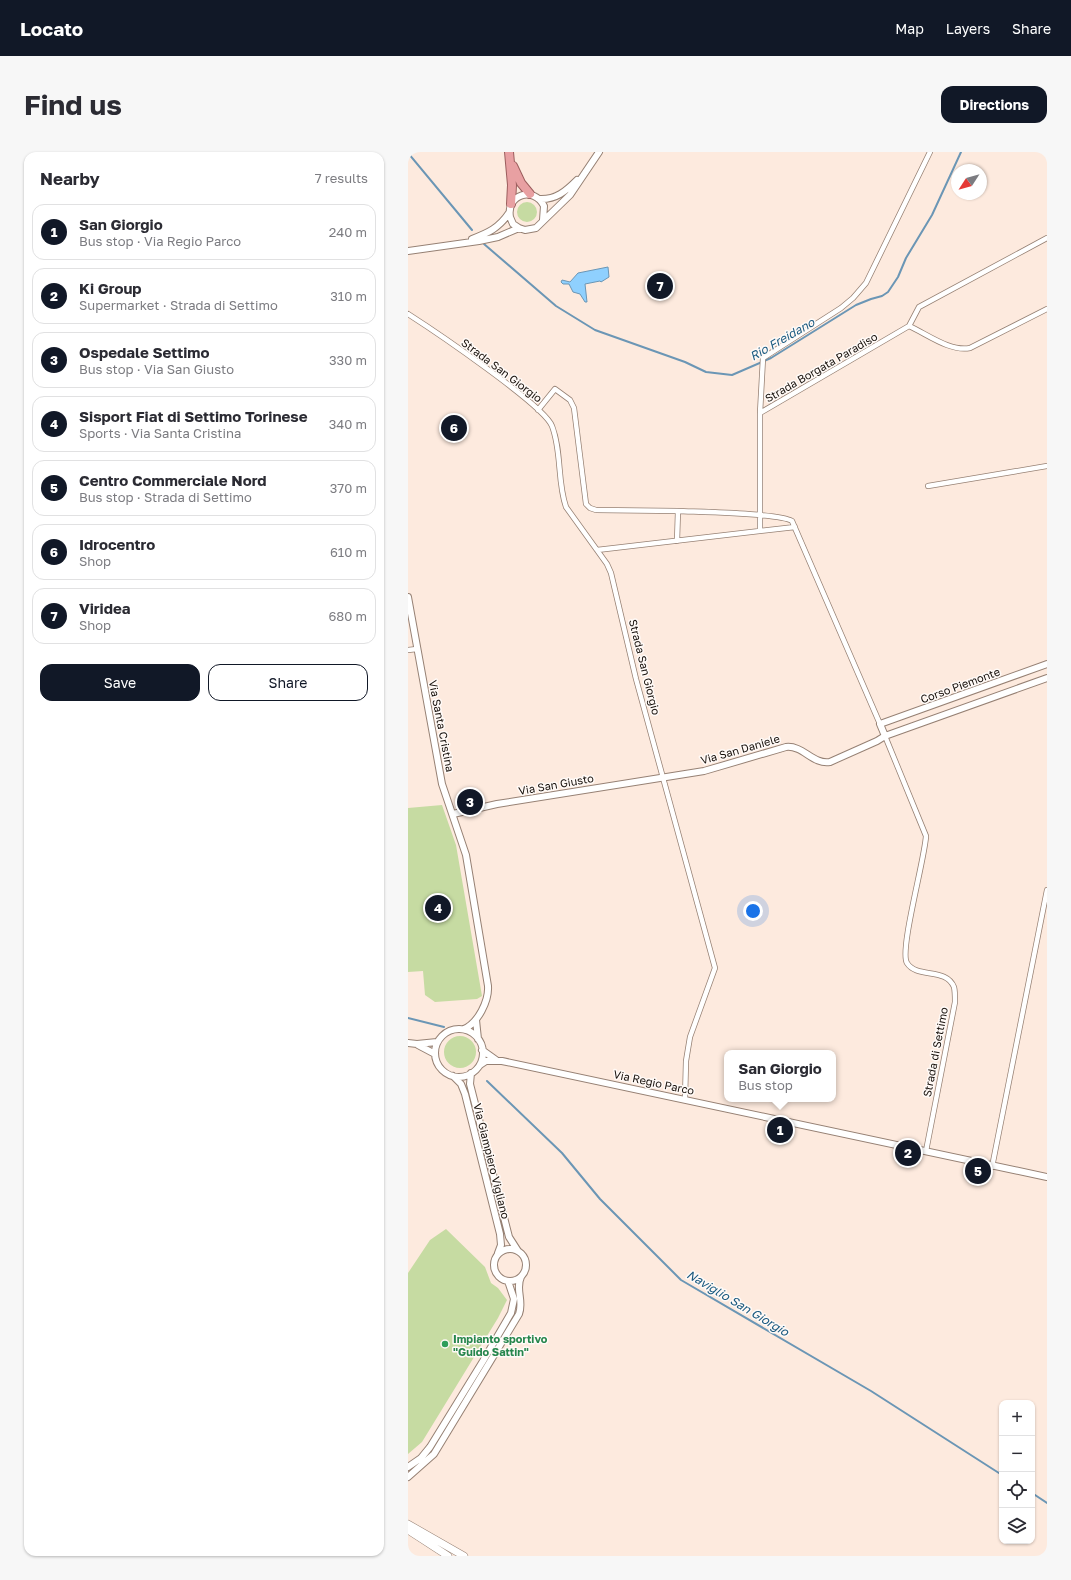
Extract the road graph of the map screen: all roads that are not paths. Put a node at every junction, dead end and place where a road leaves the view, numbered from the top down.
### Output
1 (509, 152) edge
2 (599, 152) edge
3 (930, 152) edge
4 (511, 161) junction
5 (583, 175) junction
6 (530, 194) junction
7 (539, 199) junction
8 (511, 204) junction
9 (509, 213) junction
10 (543, 220) junction
11 (519, 228) junction
12 (1047, 238) edge
13 (466, 242) junction
14 (408, 251) edge
15 (1047, 309) edge
16 (408, 314) edge
17 (909, 326) junction
18 (538, 410) junction
19 (760, 413) junction
20 (1047, 466) edge
21 (928, 486) dead end
22 (678, 511) junction
23 (760, 516) junction
24 (795, 527) junction
25 (760, 531) junction
26 (677, 542) junction
27 (597, 550) junction
28 (408, 597) edge
29 (417, 649) junction
30 (408, 650) edge
31 (1047, 664) edge
32 (1047, 678) edge
33 (944, 701) junction
34 (948, 713) junction
35 (880, 724) junction
36 (885, 736) junction
37 (663, 776) junction
38 (453, 814) junction
39 (1047, 890) edge
40 (476, 1020) junction
41 (464, 1030) junction
42 (478, 1039) junction
43 (437, 1042) junction
44 (408, 1043) edge
45 (417, 1044) junction
46 (482, 1050) junction
47 (435, 1054) junction
48 (496, 1060) junction
49 (480, 1065) junction
50 (471, 1073) junction
51 (453, 1076) junction
52 (685, 1099) junction
53 (926, 1151) junction
54 (992, 1167) junction
55 (1047, 1177) edge
56 (518, 1251) junction
57 (498, 1254) junction
58 (521, 1277) junction
59 (508, 1281) junction
60 (408, 1467) edge
61 (408, 1477) edge
62 (408, 1524) edge
63 (408, 1530) edge
64 (448, 1556) edge
65 (464, 1556) edge

1 - 4 highway
2 - 5 street
3 - 19 street
4 - 6 highway
4 - 8 highway
5 - 7 street
5 - 10 street
6 - 7 street
6 - 8 street
7 - 10 street
8 - 9 street
9 - 11 street
9 - 13 street
10 - 11 street
11 - 13 street
12 - 17 street
13 - 14 street
15 - 17 street
16 - 18 street, Strada San Giorgio
17 - 19 street, Strada Borgata Paradiso
18 - 22 street
18 - 27 street, Strada San Giorgio
19 - 23 street, Strada Borgata Paradiso
20 - 21 street
22 - 23 street
22 - 26 street
23 - 24 street
23 - 25 street, Strada Borgata Paradiso
24 - 25 street
24 - 35 street
25 - 26 street
26 - 27 street
27 - 37 street, Strada San Giorgio
28 - 29 street, Via Santa Cristina
29 - 30 street
29 - 38 street, Via Santa Cristina
31 - 33 street, Corso Piemonte
32 - 34 street, Corso Piemonte
33 - 34 street
33 - 35 street, Corso Piemonte
34 - 36 street, Corso Piemonte
35 - 36 street
36 - 37 street, Via San Daniele
36 - 53 street, Strada di Settimo
37 - 38 street, Via San Giusto
37 - 52 street, Strada San Giorgio
38 - 40 street, Via Santa Cristina
39 - 54 street
40 - 41 street, Via Santa Cristina
40 - 42 street
41 - 42 street
41 - 43 street
42 - 46 street
43 - 45 street
43 - 47 street
44 - 45 street
45 - 47 street
46 - 48 street, Via Regio Parco
46 - 49 street
47 - 51 street
48 - 49 street, Via Regio Parco
48 - 52 street, Via Regio Parco
49 - 50 street
50 - 51 street
50 - 56 street, Via Giampiero Vigliano
51 - 57 street, Via Giampiero Vigliano
52 - 53 street, Via Regio Parco
53 - 54 street
54 - 55 street
56 - 57 street
56 - 58 street
57 - 59 street
58 - 59 street
58 - 61 street
59 - 60 street
62 - 65 main road
63 - 64 main road

